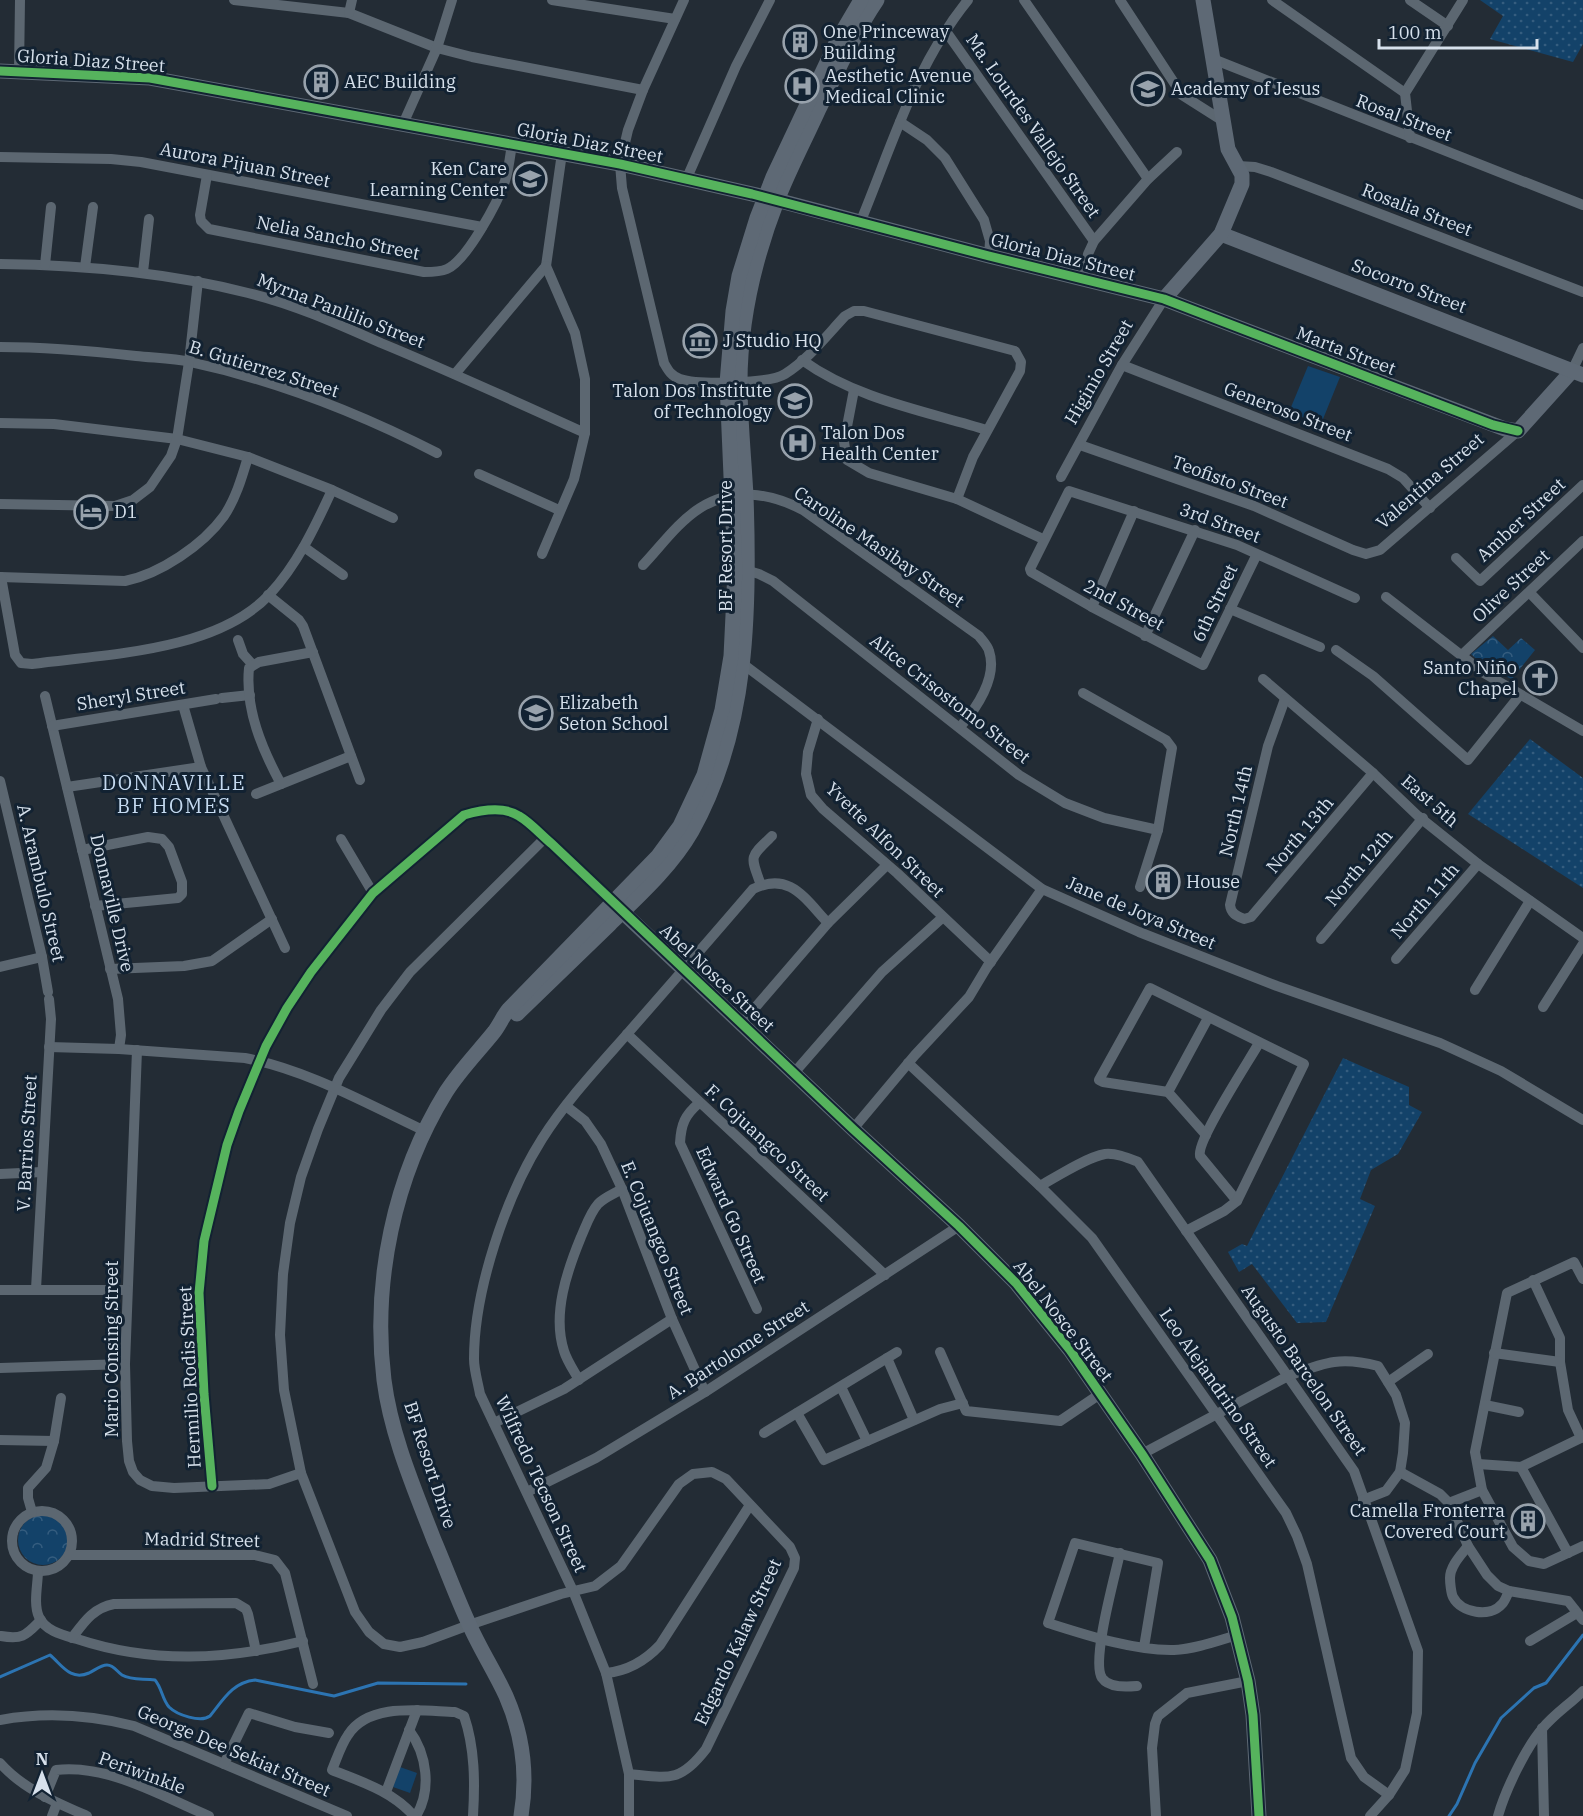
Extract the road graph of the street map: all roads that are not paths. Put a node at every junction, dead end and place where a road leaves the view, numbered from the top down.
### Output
1 (20, 0) edge
2 (234, 0) edge
3 (352, 0) edge
4 (452, 0) edge
5 (552, 0) edge
6 (684, 0) edge
7 (770, 0) edge
8 (861, 0) edge
9 (877, 0) edge
10 (968, 0) edge
11 (1024, 0) edge
12 (1203, 0) edge
13 (1272, 0) edge
14 (1410, 0) edge
15 (1463, 0) edge
16 (1123, 1) edge
17 (349, 13) junction
18 (675, 19) junction
19 (1448, 26) junction
20 (945, 30) junction
21 (437, 48) junction
22 (1213, 59) junction
23 (0, 71) edge
24 (19, 72) junction
25 (643, 90) junction
26 (1405, 93) junction
27 (1223, 120) junction
28 (900, 122) junction
29 (403, 124) junction
30 (1410, 138) junction
31 (512, 144) junction
32 (562, 153) junction
33 (1176, 153) dead end
34 (0, 157) edge
35 (620, 164) junction
36 (1238, 166) junction
37 (207, 175) junction
38 (1148, 179) junction
39 (686, 180) junction
40 (771, 198) junction
41 (1583, 205) edge
42 (51, 207) dead end
43 (93, 207) dead end
44 (149, 219) dead end
45 (860, 222) junction
46 (482, 227) junction
47 (1221, 234) junction
48 (1094, 241) junction
49 (989, 256) junction
50 (0, 264) edge
51 (45, 265) junction
52 (546, 266) junction
53 (85, 267) junction
54 (143, 272) junction
55 (1084, 279) junction
56 (198, 281) junction
57 (1583, 292) edge
58 (1164, 299) junction
59 (0, 347) edge
60 (1583, 348) edge
61 (802, 360) junction
62 (189, 362) junction
63 (1122, 365) junction
64 (1578, 373) edge
65 (455, 374) junction
66 (733, 382) junction
67 (854, 390) junction
68 (0, 423) edge
69 (987, 430) junction
70 (1518, 431) junction
71 (585, 433) junction
72 (177, 439) junction
73 (1080, 446) junction
74 (437, 453) dead end
75 (248, 457) junction
76 (479, 474) dead end
77 (1061, 477) dead end
78 (1583, 486) edge
79 (332, 490) junction
80 (740, 495) junction
81 (957, 499) junction
82 (0, 504) edge
83 (1430, 508) junction
84 (559, 510) junction
85 (1134, 512) junction
86 (393, 518) dead end
87 (1195, 530) junction
88 (1043, 539) junction
89 (1583, 541) edge
90 (304, 547) junction
91 (542, 554) dead end
92 (1257, 554) junction
93 (1366, 554) joint
94 (1456, 558) dead end
95 (644, 565) dead end
96 (742, 569) junction
97 (343, 574) dead end
98 (0, 578) edge
99 (1530, 593) junction
100 (268, 595) junction
101 (1386, 597) dead end
102 (1356, 598) dead end
103 (1092, 607) junction
104 (1230, 609) junction
105 (1145, 636) junction
106 (238, 640) dead end
107 (1320, 647) dead end
108 (1583, 648) edge
109 (1336, 650) dead end
110 (313, 652) junction
111 (1462, 655) junction
112 (736, 660) junction
113 (252, 664) junction
114 (1201, 665) joint
115 (1263, 679) dead end
116 (1083, 693) dead end
117 (250, 695) junction
118 (1520, 695) junction
119 (45, 696) dead end
120 (1285, 699) junction
121 (183, 705) junction
122 (818, 719) junction
123 (52, 726) junction
124 (960, 728) junction
125 (1583, 731) edge
126 (351, 756) junction
127 (201, 767) junction
128 (1373, 773) junction
129 (360, 780) dead end
130 (0, 781) edge
131 (281, 784) junction
132 (67, 787) junction
133 (256, 794) dead end
134 (1423, 818) junction
135 (1158, 830) junction
136 (772, 836) dead end
137 (545, 838) junction
138 (340, 839) dead end
139 (82, 850) junction
140 (1478, 864) junction
141 (887, 865) junction
142 (762, 885) junction
143 (1140, 887) dead end
144 (1042, 889) junction
145 (373, 893) junction
146 (1530, 901) junction
147 (95, 906) junction
148 (617, 907) junction
149 (1251, 917) joint
150 (942, 918) junction
151 (272, 919) junction
152 (828, 923) junction
153 (1583, 938) edge
154 (1321, 939) dead end
155 (1583, 944) edge
156 (285, 948) dead end
157 (42, 957) junction
158 (1396, 958) dead end
159 (991, 962) junction
160 (0, 967) edge
161 (110, 969) junction
162 (683, 969) junction
163 (1474, 990) dead end
164 (49, 996) joint
165 (1543, 1007) dead end
166 (1208, 1018) junction
167 (741, 1024) junction
168 (627, 1034) junction
169 (1259, 1043) junction
170 (49, 1047) junction
171 (118, 1048) junction
172 (137, 1050) junction
173 (259, 1060) junction
174 (908, 1064) junction
175 (794, 1073) junction
176 (334, 1088) junction
177 (1168, 1092) junction
178 (699, 1103) junction
179 (566, 1106) junction
180 (1583, 1120) edge
181 (853, 1129) junction
182 (425, 1131) junction
183 (1206, 1134) junction
184 (42, 1172) junction
185 (0, 1174) edge
186 (1040, 1186) junction
187 (622, 1189) junction
188 (1238, 1201) junction
189 (959, 1226) junction
190 (1186, 1231) junction
191 (885, 1275) junction
192 (1583, 1279) edge
193 (1533, 1280) junction
194 (36, 1289) junction
195 (0, 1290) edge
196 (127, 1290) junction
197 (757, 1309) dead end
198 (672, 1319) junction
199 (897, 1352) dead end
200 (940, 1352) dead end
201 (1494, 1353) junction
202 (1428, 1354) dead end
203 (887, 1358) junction
204 (1560, 1362) junction
205 (125, 1364) junction
206 (0, 1368) edge
207 (1288, 1376) junction
208 (579, 1380) junction
209 (1388, 1382) junction
210 (841, 1387) junction
211 (705, 1392) junction
212 (1100, 1394) junction
213 (62, 1398) dead end
214 (963, 1403) junction
215 (1485, 1405) junction
216 (1519, 1412) dead end
217 (797, 1413) junction
218 (1216, 1414) junction
219 (914, 1420) junction
220 (494, 1423) junction
221 (764, 1433) dead end
222 (1582, 1437) edge
223 (0, 1440) edge
224 (54, 1441) junction
225 (867, 1441) junction
226 (1142, 1454) junction
227 (1478, 1464) junction
228 (1521, 1467) junction
229 (1400, 1472) junction
230 (301, 1473) junction
231 (212, 1486) junction
232 (1482, 1490) junction
233 (528, 1492) junction
234 (1363, 1500) junction
235 (1449, 1503) junction
236 (750, 1505) junction
237 (32, 1512) junction
238 (6, 1540) edge
239 (1468, 1546) junction
240 (1583, 1546) edge
241 (1120, 1553) junction
242 (1568, 1553) junction
243 (69, 1555) junction
244 (38, 1571) junction
245 (573, 1591) junction
246 (1509, 1592) junction
247 (1581, 1617) edge
248 (41, 1620) junction
249 (469, 1625) junction
250 (1237, 1635) junction
251 (1, 1636) edge
252 (72, 1638) junction
253 (1101, 1640) junction
254 (303, 1641) junction
255 (1530, 1641) dead end
256 (1144, 1647) junction
257 (256, 1651) junction
258 (606, 1674) junction
259 (1248, 1681) junction
260 (313, 1684) dead end
261 (1137, 1686) dead end
262 (1583, 1691) edge
263 (417, 1710) junction
264 (0, 1720) edge
265 (1542, 1728) junction
266 (409, 1730) junction
267 (329, 1733) dead end
268 (0, 1762) edge
269 (224, 1764) junction
270 (629, 1774) junction
271 (386, 1792) junction
272 (1389, 1795) junction
273 (45, 1797) junction
274 (57, 1803) junction
275 (52, 1816) edge
276 (87, 1816) edge
277 (209, 1816) edge
278 (347, 1816) edge
279 (415, 1816) edge
280 (473, 1816) edge
281 (521, 1816) edge
282 (629, 1816) edge
283 (1156, 1816) edge
284 (1260, 1816) edge
285 (1371, 1816) edge
286 (1498, 1816) edge
287 (1544, 1816) edge

1 - 24 street
2 - 17 street
3 - 17 street
4 - 21 street
5 - 18 street
6 - 18 street
7 - 39 street
8 - 40 street, BF Resort Drive
9 - 40 street, BF Resort Drive
10 - 20 street
11 - 38 street
12 - 22 street
13 - 26 street
14 - 19 street
15 - 19 street
16 - 27 street
17 - 21 street
18 - 25 street
19 - 26 street
20 - 28 street
20 - 48 street, Ma. Lourdes Vallejo Street
21 - 25 street
21 - 29 street
22 - 27 street
22 - 30 street, Rosal Street
23 - 24 street, Gloria Diaz Street
24 - 29 street, Gloria Diaz Street
25 - 35 street
26 - 30 street
27 - 36 street
28 - 45 street
28 - 49 street
29 - 31 street, Gloria Diaz Street
30 - 41 street, Rosal Street
31 - 32 street, Gloria Diaz Street
31 - 46 street, Nelia Sancho Street
32 - 35 street, Gloria Diaz Street
32 - 52 street
33 - 38 street
34 - 37 street, Aurora Pijuan Street
35 - 39 street, Gloria Diaz Street
35 - 66 street
36 - 47 street, Higinio Street
36 - 57 street, Rosalia Street
37 - 46 street, Aurora Pijuan Street
37 - 46 street, Nelia Sancho Street
38 - 48 street
39 - 40 street, Gloria Diaz Street
40 - 45 street, Gloria Diaz Street
40 - 66 street, BF Resort Drive
42 - 51 street
43 - 53 street
44 - 54 street
45 - 49 street, Gloria Diaz Street
47 - 58 street, Higinio Street
47 - 64 street, Socorro Street
48 - 55 street
49 - 55 street, Gloria Diaz Street
50 - 51 street, Myrna Panlilio Street
51 - 53 street, Myrna Panlilio Street
52 - 65 street
52 - 71 street
53 - 54 street, Myrna Panlilio Street
54 - 56 street, Myrna Panlilio Street
55 - 58 street, Gloria Diaz Street
56 - 62 street
56 - 65 street, Myrna Panlilio Street
58 - 63 street, Higinio Street
58 - 70 street, Marta Street
59 - 62 street, B. Gutierrez Street
60 - 64 street, Valentina Street
61 - 66 street
61 - 67 street
61 - 69 street
62 - 72 street
62 - 74 street, B. Gutierrez Street
63 - 73 street, Higinio Street
63 - 83 street, Generoso Street
64 - 70 street, Valentina Street
65 - 71 street, Myrna Panlilio Street
66 - 80 street, BF Resort Drive
67 - 69 street
67 - 81 street
68 - 72 street
69 - 81 street
70 - 83 street, Valentina Street
71 - 84 street
72 - 75 street
72 - 82 street
73 - 77 street, Higinio Street
73 - 93 street, Teofisto Street
75 - 79 street
75 - 98 street
76 - 84 street
78 - 94 street, Amber Street
79 - 86 street
79 - 90 street
80 - 95 street, Caroline Masibay Street
80 - 96 street, BF Resort Drive
80 - 124 street, Caroline Masibay Street
81 - 88 street
83 - 93 street, Valentina Street
84 - 91 street
85 - 87 street, 3rd Street
85 - 88 street, 3rd Street
85 - 103 street
87 - 92 street, 3rd Street
87 - 105 street
88 - 103 street, 2nd Street
89 - 99 street, Olive Street
90 - 97 street
90 - 100 street
92 - 102 street, 3rd Street
92 - 104 street, 6th Street
96 - 112 street, BF Resort Drive
96 - 124 street, Alice Crisostomo Street
98 - 100 street
99 - 108 street
99 - 111 street, Olive Street
100 - 110 street
101 - 111 street
103 - 105 street, 2nd Street
104 - 107 street
104 - 114 street, 6th Street
105 - 114 street, 2nd Street
106 - 113 street
109 - 118 street
110 - 113 street
110 - 126 street
111 - 118 street
112 - 122 street, Jane de Joya Street
112 - 148 street, BF Resort Drive
113 - 117 street
115 - 120 street, East 5th
116 - 135 street
117 - 121 street, Sheryl Street
117 - 131 street
118 - 125 street
119 - 123 street, Donnaville Drive
120 - 128 street, East 5th
120 - 149 street, North 14th
121 - 123 street, Sheryl Street
121 - 127 street
122 - 141 street, Yvette Alfon Street
122 - 144 street, Jane de Joya Street
123 - 132 street, Donnaville Drive
124 - 135 street, Alice Crisostomo Street
126 - 129 street
126 - 131 street
127 - 132 street
127 - 151 street
128 - 134 street, East 5th
128 - 149 street, North 13th
130 - 157 street, A. Arambulo Street
131 - 133 street
132 - 139 street, Donnaville Drive
134 - 140 street, East 5th
134 - 154 street, North 12th
135 - 143 street
136 - 142 street
137 - 145 street, Hermilio Rodis Street
137 - 148 street, Hermilio Rodis Street
137 - 176 street, Edgardo Kalaw Street
138 - 145 street
139 - 147 street, Donnaville Drive
139 - 147 street
140 - 146 street, East 5th
140 - 158 street, North 11th
141 - 150 street, Yvette Alfon Street
141 - 152 street
142 - 152 street
142 - 162 street
144 - 159 street
144 - 180 street, Jane de Joya Street
145 - 173 street, Hermilio Rodis Street
146 - 153 street, East 5th
146 - 163 street
147 - 161 street, Donnaville Drive
148 - 162 street, Abel Nosce Street
148 - 182 street, BF Resort Drive
150 - 159 street, Yvette Alfon Street
150 - 175 street
151 - 156 street
151 - 161 street
152 - 167 street
155 - 165 street
157 - 160 street
157 - 164 street, A. Arambulo Street
159 - 174 street
161 - 171 street, Donnaville Drive
162 - 167 street, Abel Nosce Street
162 - 168 street, Wilfredo Tecson Street
164 - 170 street, V. Barrios Street
166 - 169 street
166 - 177 street
166 - 177 street
167 - 175 street, Abel Nosce Street
168 - 178 street, F. Cojuangco Street
168 - 179 street, Wilfredo Tecson Street
169 - 183 street
169 - 188 street
170 - 171 street
170 - 184 street, V. Barrios Street
171 - 172 street
172 - 173 street
172 - 196 street, Mario Consing Street
173 - 176 street
173 - 231 street, Hermilio Rodis Street
174 - 181 street
174 - 186 street, Leo Alejandrino Street
175 - 181 street, Abel Nosce Street
176 - 182 street
176 - 230 street, Edgardo Kalaw Street
177 - 183 street
178 - 191 street, F. Cojuangco Street
178 - 197 street, Edward Go Street
179 - 187 street, E. Cojuangco Street
179 - 220 street, Wilfredo Tecson Street
181 - 189 street, Abel Nosce Street
182 - 249 street, BF Resort Drive
183 - 188 street
184 - 185 street
184 - 194 street, V. Barrios Street
186 - 190 street, Augusto Barcelon Street
186 - 218 street, Leo Alejandrino Street
187 - 198 street, E. Cojuangco Street
187 - 208 street
188 - 190 street
189 - 191 street, A. Bartolome Street
189 - 212 street, Abel Nosce Street
190 - 207 street, Augusto Barcelon Street
191 - 211 street, A. Bartolome Street
192 - 193 street
193 - 201 street
193 - 204 street
194 - 195 street
194 - 196 street
196 - 205 street, Mario Consing Street
198 - 208 street
198 - 211 street, E. Cojuangco Street
199 - 203 street
200 - 214 street
201 - 204 street
201 - 215 street
202 - 209 street
203 - 210 street
203 - 219 street
204 - 222 street
205 - 206 street
205 - 231 street, Mario Consing Street
207 - 209 street
207 - 218 street
207 - 234 street, Augusto Barcelon Street
208 - 220 street
209 - 229 street
210 - 217 street
210 - 225 street
211 - 233 street, A. Bartolome Street
212 - 214 street
212 - 226 street, Abel Nosce Street
213 - 224 street
214 - 219 street
215 - 216 street
215 - 227 street
217 - 221 street
217 - 225 street
218 - 226 street
218 - 272 street, Leo Alejandrino Street
219 - 225 street
220 - 233 street, Wilfredo Tecson Street
222 - 228 street
223 - 224 street
224 - 237 street
226 - 250 street, Abel Nosce Street
227 - 228 street
227 - 232 street
228 - 242 street
229 - 234 street
229 - 235 street
230 - 231 street, Mario Consing Street
230 - 249 street, Edgardo Kalaw Street
232 - 235 street
232 - 242 street
233 - 245 street, Wilfredo Tecson Street
234 - 272 street, Augusto Barcelon Street
235 - 239 street
236 - 245 street, Edgardo Kalaw Street
236 - 258 street
236 - 270 street, Edgardo Kalaw Street
237 - 238 street
237 - 243 street
238 - 244 street
239 - 246 street
239 - 246 street
240 - 242 street
241 - 253 street
241 - 253 street
241 - 256 street
243 - 244 street
243 - 254 street, Madrid Street
244 - 248 street
245 - 249 street, Edgardo Kalaw Street
245 - 258 street, Wilfredo Tecson Street
246 - 247 street
247 - 255 street
248 - 251 street
248 - 252 street
249 - 281 street, BF Resort Drive
250 - 256 street
250 - 259 street, Abel Nosce Street
252 - 257 street
252 - 257 street
253 - 256 street
253 - 261 street
254 - 257 street
254 - 260 street, Madrid Street
258 - 270 street, Wilfredo Tecson Street
259 - 283 street
259 - 284 street, Abel Nosce Street
262 - 265 street
263 - 266 street
263 - 271 street
263 - 280 street
264 - 269 street, George Dee Sekiat Street
265 - 286 street
265 - 287 street
266 - 271 street
266 - 279 street
267 - 269 street
268 - 273 street
269 - 278 street, George Dee Sekiat Street
270 - 282 street, Wilfredo Tecson Street
271 - 279 street
272 - 285 street, Augusto Barcelon Street
273 - 274 street
273 - 277 street, Periwinkle
274 - 275 street
274 - 276 street

